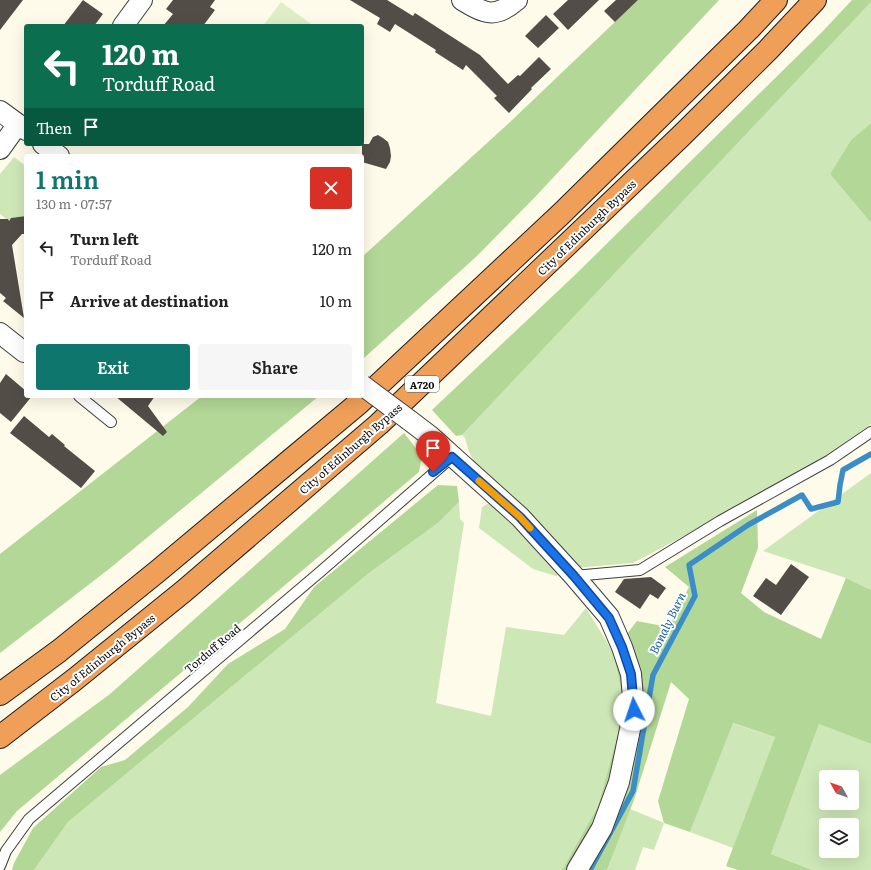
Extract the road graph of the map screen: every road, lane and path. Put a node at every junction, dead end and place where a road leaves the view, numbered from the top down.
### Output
1 (142, 0) edge
2 (462, 0) edge
3 (517, 0) edge
4 (776, 0) edge
5 (815, 0) edge
6 (124, 24) edge
7 (0, 111) edge
8 (22, 128) edge
9 (46, 146) edge
10 (0, 149) edge
11 (56, 154) edge
12 (0, 333) edge
13 (24, 352) edge
14 (364, 386) edge
15 (81, 398) edge
16 (111, 422) dead end
17 (871, 432) edge
18 (452, 457) junction
19 (574, 576) junction
20 (0, 694) edge
21 (0, 737) edge
22 (0, 866) edge
23 (577, 870) edge

1 - 6 street
2 - 3 street
4 - 20 highway, A720
5 - 21 highway, City of Edinburgh Bypass / A720
7 - 8 street
8 - 10 street
9 - 11 street
12 - 13 street
14 - 18 street, bridge
15 - 16 lane
17 - 19 lane
18 - 19 street
18 - 22 lane, Torduff Road
19 - 23 street

